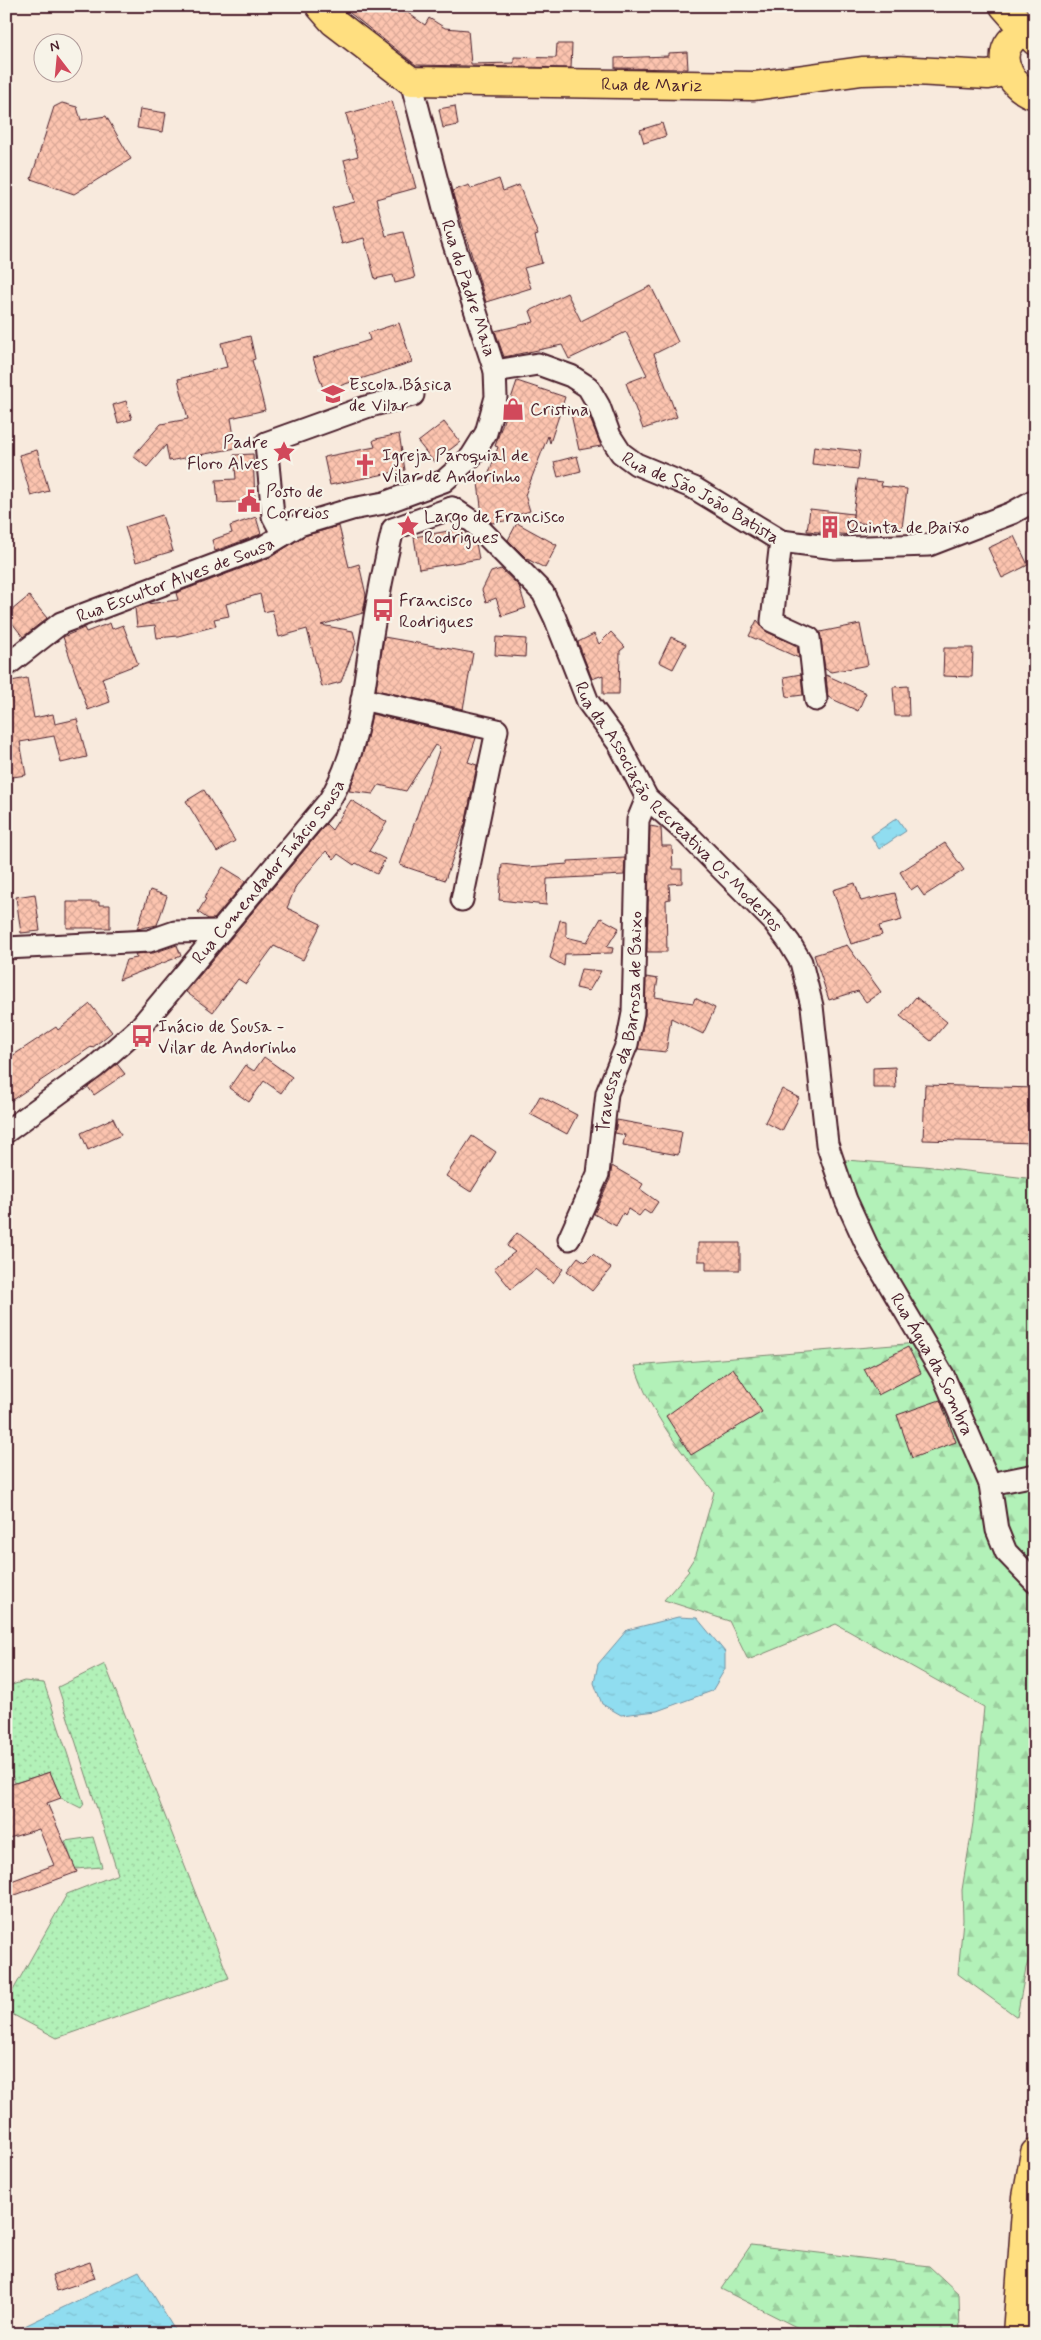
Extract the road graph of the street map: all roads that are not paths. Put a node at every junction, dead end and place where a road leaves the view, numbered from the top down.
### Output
1 (320, 6) edge
2 (1004, 6) edge
3 (1030, 35) edge
4 (1008, 72) junction
5 (411, 81) junction
6 (1035, 95) edge
7 (495, 371) junction
8 (414, 395) dead end
9 (444, 481) junction
10 (1035, 500) edge
11 (384, 503) junction
12 (452, 508) junction
13 (394, 529) junction
14 (283, 535) junction
15 (780, 540) junction
16 (6, 666) edge
17 (362, 699) junction
18 (816, 700) dead end
19 (647, 798) junction
20 (462, 900) dead end
21 (219, 931) junction
22 (6, 948) edge
23 (6, 1132) edge
24 (827, 1144) joint
25 (569, 1239) dead end
26 (1035, 1475) edge
27 (990, 1484) junction
28 (1035, 1582) edge
29 (1035, 2152) edge
30 (1017, 2334) edge

1 - 5 main road
2 - 3 main road
3 - 4 main road
4 - 5 main road, Rua de Mariz
4 - 6 main road
5 - 7 street, Rua do Padre Maia
7 - 9 street, Rua do Padre Maia
7 - 15 street, Rua de São João Batista
8 - 14 street
9 - 11 street
9 - 12 street
10 - 15 street, Rua de São João Batista
11 - 13 street
11 - 14 street, Rua Escultor Alves de Sousa
12 - 13 street
12 - 19 street, Rua da Associação Recreativa Os Modestos
13 - 17 street, Rua Comendador Inácio Sousa
14 - 16 street, Rua Escultor Alves de Sousa
15 - 18 street
17 - 20 street
17 - 21 street, Rua Comendador Inácio Sousa
19 - 24 street, Rua da Associação Recreativa Os Modestos
19 - 25 street, Travessa da Barrosa de Baixo
21 - 22 street
21 - 23 street, Rua Comendador Inácio Sousa
24 - 27 street, Rua Água da Sombra
26 - 27 street
27 - 28 street, Rua Água da Sombra
29 - 30 main road

